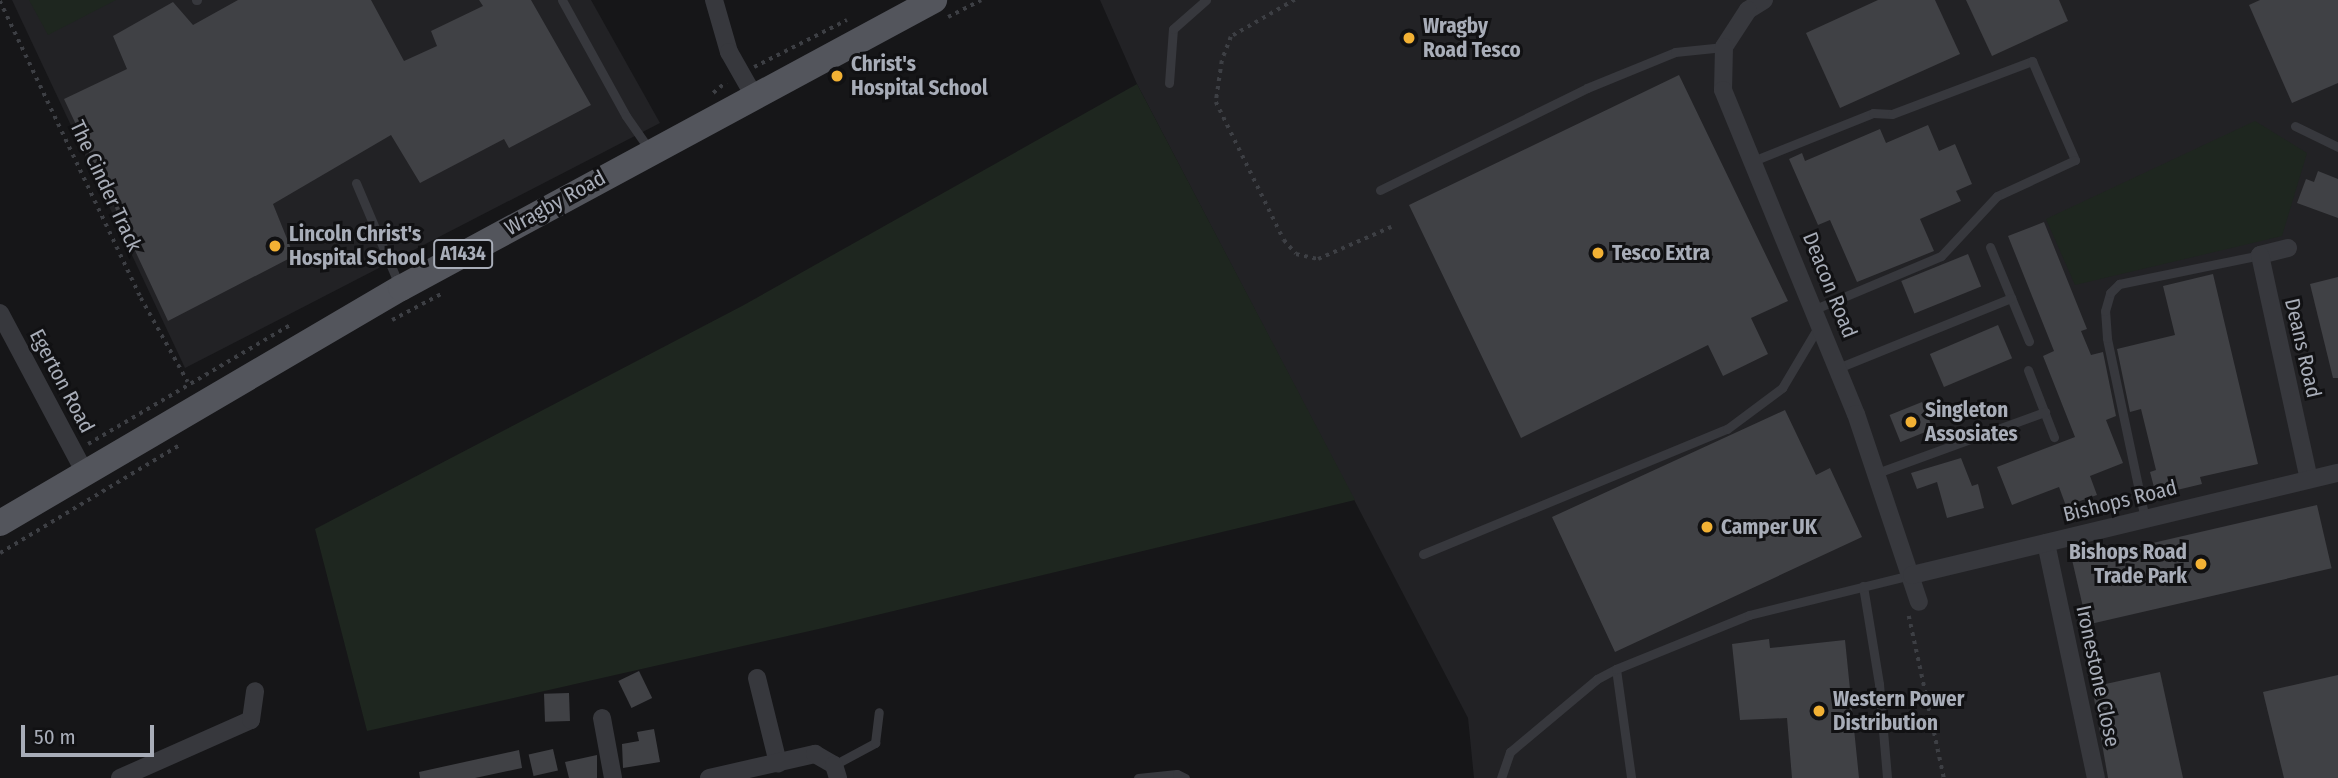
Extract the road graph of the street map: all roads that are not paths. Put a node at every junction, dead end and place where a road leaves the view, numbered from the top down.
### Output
1 (562, 0) edge
2 (715, 0) edge
3 (1206, 0) edge
4 (1763, 0) edge
5 (939, 10) edge
6 (1724, 47) junction
7 (1170, 83) dead end
8 (754, 96) junction
9 (2295, 126) dead end
10 (2338, 148) edge
11 (650, 150) junction
12 (1753, 161) junction
13 (356, 183) dead end
14 (1380, 191) dead end
15 (1990, 247) dead end
16 (2288, 248) dead end
17 (2260, 255) junction
18 (401, 288) junction
19 (2011, 298) junction
20 (0, 313) edge
21 (1818, 316) junction
22 (2029, 341) dead end
23 (1839, 368) junction
24 (2028, 370) dead end
25 (2045, 412) junction
26 (2054, 437) dead end
27 (84, 471) junction
28 (2338, 472) edge
29 (1877, 473) junction
30 (2309, 478) junction
31 (2145, 519) junction
32 (0, 523) edge
33 (2046, 543) junction
34 (1423, 554) dead end
35 (1912, 575) junction
36 (1863, 586) junction
37 (1919, 602) road end
38 (1616, 669) junction
39 (757, 678) dead end
40 (255, 691) dead end
41 (879, 712) dead end
42 (601, 718) dead end
43 (778, 763) junction
44 (836, 772) edge
45 (1631, 777) edge
46 (120, 778) edge
47 (613, 778) edge
48 (709, 778) edge
49 (1138, 778) edge
50 (1185, 778) edge
51 (1501, 778) edge
52 (1887, 778) edge
53 (2096, 778) edge

1 - 11 lane
2 - 8 street
3 - 7 lane
4 - 6 street
5 - 8 main road, Wragby Road / A1434
6 - 12 street, Deacon Road
6 - 14 lane
8 - 11 main road, Wragby Road / A1434
9 - 10 lane
11 - 18 main road, Wragby Road / A1434
12 - 21 street, Deacon Road
12 - 21 lane
13 - 18 lane
15 - 19 lane
16 - 17 street
17 - 30 street, Deans Road
17 - 31 lane
18 - 27 main road, Wragby Road / A1434
19 - 22 lane
19 - 23 lane
20 - 27 street, Egerton Road
21 - 23 street, Deacon Road
21 - 34 lane
23 - 29 street, Deacon Road
24 - 25 lane
25 - 26 lane
25 - 29 lane
27 - 32 main road, Wragby Road / A1434
28 - 30 street, Bishops Road
29 - 35 street, Deacon Road
30 - 31 street, Bishops Road
31 - 33 street, Bishops Road
33 - 35 street, Bishops Road
33 - 53 street, Ironestone Close
35 - 36 lane
35 - 37 street, Deacon Road
36 - 38 lane
36 - 52 lane
38 - 45 lane
38 - 51 lane
39 - 43 street
40 - 46 street
41 - 44 lane
42 - 47 street
43 - 44 street
43 - 48 street
49 - 50 lane

